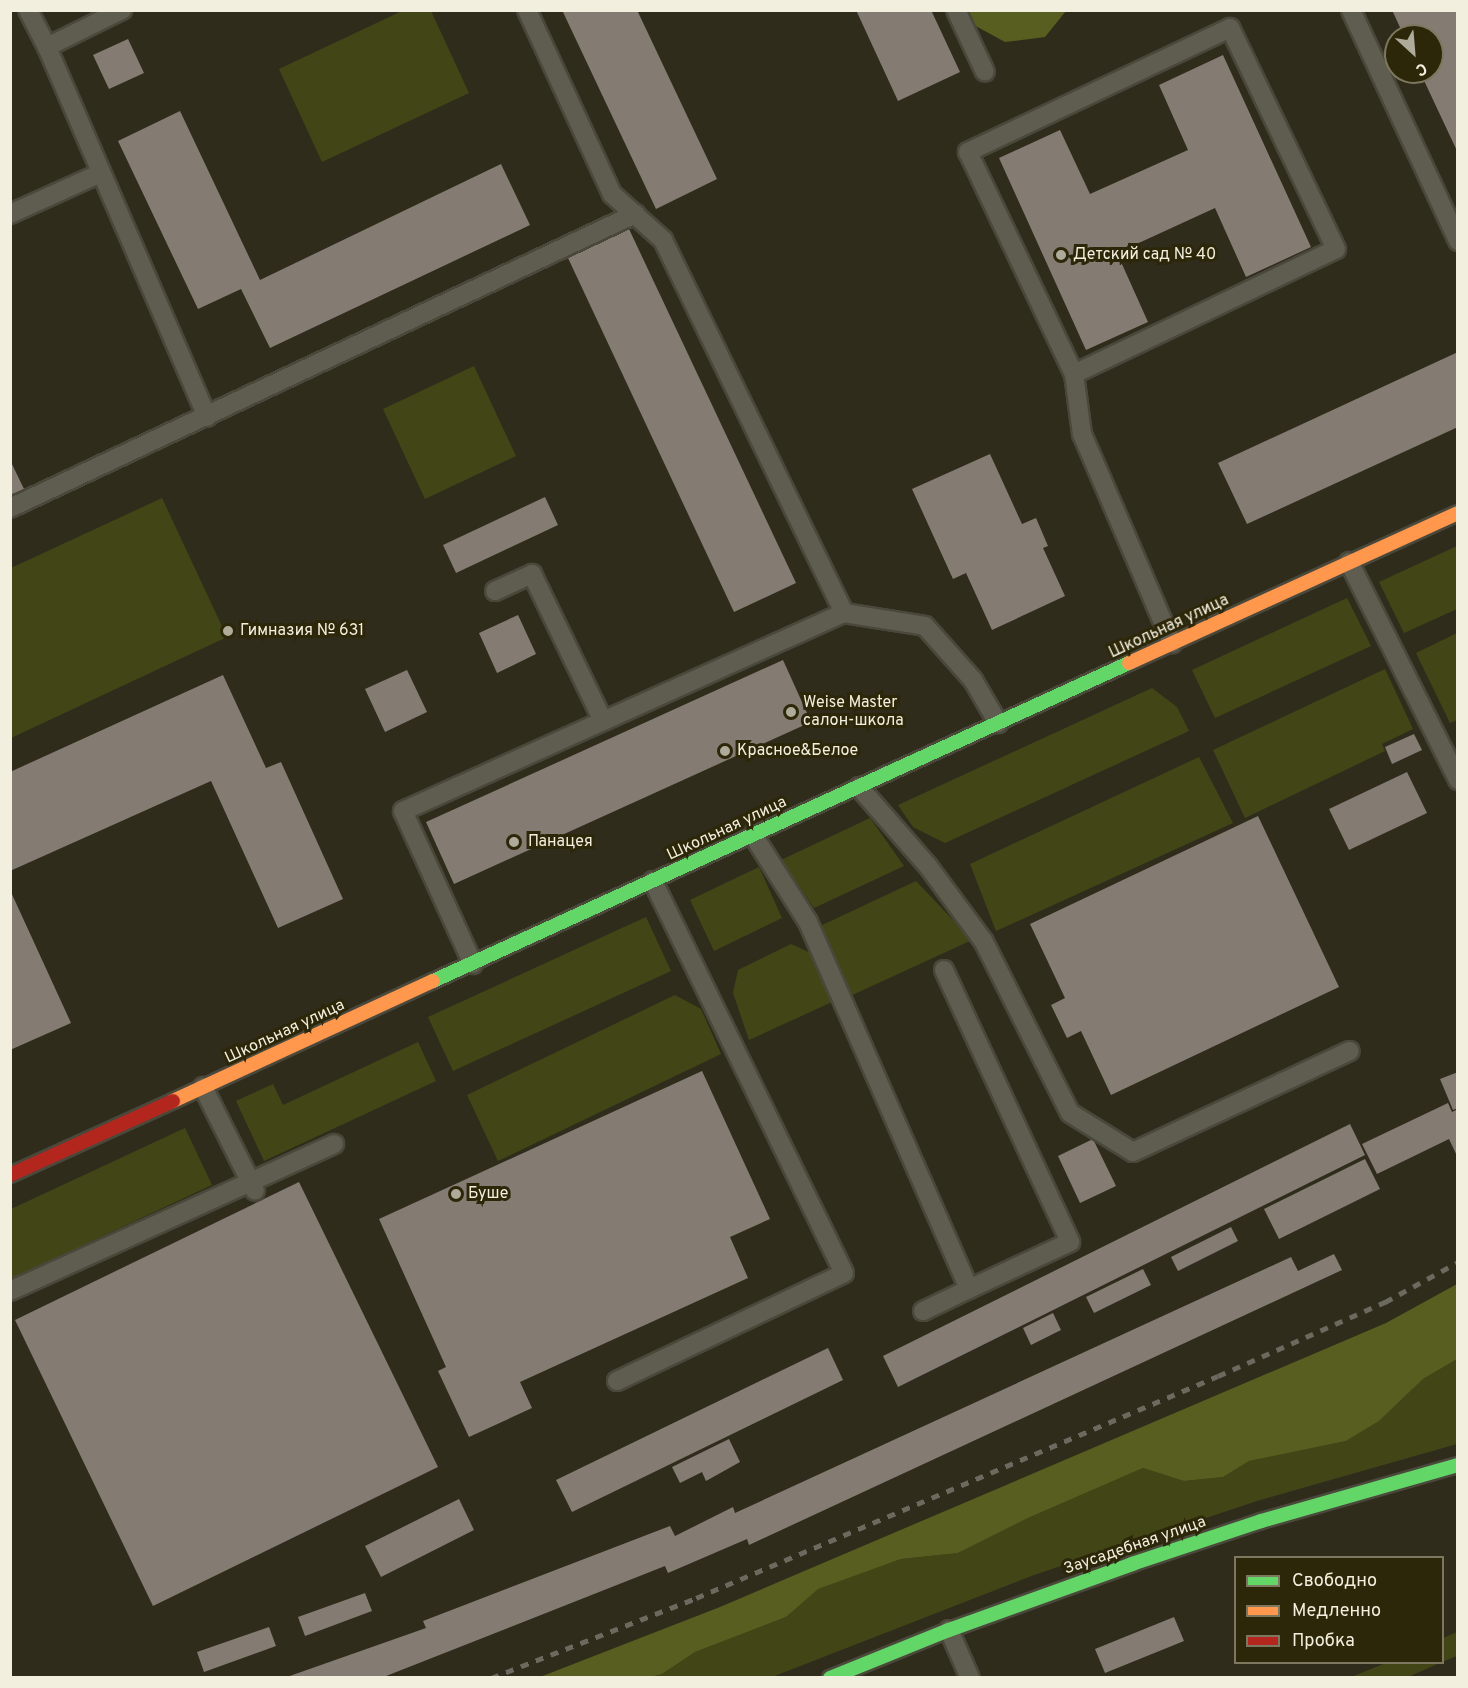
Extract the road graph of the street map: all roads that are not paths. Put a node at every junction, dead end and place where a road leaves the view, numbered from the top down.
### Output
1 (28, 10) edge
2 (122, 10) edge
3 (527, 10) edge
4 (956, 10) edge
5 (1351, 10) edge
6 (47, 47) junction
7 (985, 72) dead end
8 (101, 173) junction
9 (10, 214) edge
10 (635, 214) junction
11 (1458, 241) edge
12 (1074, 374) junction
13 (207, 417) junction
14 (10, 508) edge
15 (1458, 513) edge
16 (1349, 562) junction
17 (495, 591) dead end
18 (844, 613) junction
19 (1172, 643) junction
20 (603, 721) junction
21 (998, 723) junction
22 (1458, 780) edge
23 (859, 787) junction
24 (753, 835) junction
25 (653, 881) junction
26 (473, 964) junction
27 (944, 970) dead end
28 (1350, 1051) dead end
29 (203, 1087) junction
30 (334, 1144) dead end
31 (10, 1175) edge
32 (253, 1186) junction
33 (969, 1288) junction
34 (10, 1291) edge
35 (922, 1311) dead end
36 (617, 1381) dead end
37 (1458, 1465) edge
38 (949, 1630) junction
39 (832, 1677) edge
40 (970, 1677) edge

1 - 6 lane
2 - 6 lane
3 - 10 lane
4 - 7 lane
5 - 11 lane
6 - 8 lane
8 - 9 lane
8 - 13 lane
10 - 13 lane
10 - 18 lane
12 - 12 lane
12 - 19 lane
13 - 14 lane
15 - 16 street, Школьная улица
16 - 19 street, Школьная улица
16 - 22 lane
17 - 20 lane
18 - 20 lane
18 - 21 lane
19 - 21 street, Школьная улица
20 - 26 lane
21 - 23 street, Школьная улица
23 - 24 street, Школьная улица
23 - 28 lane
24 - 25 street, Школьная улица
24 - 33 lane
25 - 26 street, Школьная улица
25 - 36 lane
26 - 29 street, Школьная улица
27 - 33 lane
29 - 31 street, Школьная улица
29 - 32 lane
30 - 32 lane
32 - 34 lane
33 - 35 lane
37 - 38 street, Заусадебная улица
38 - 39 street, Заусадебная улица
38 - 40 lane

